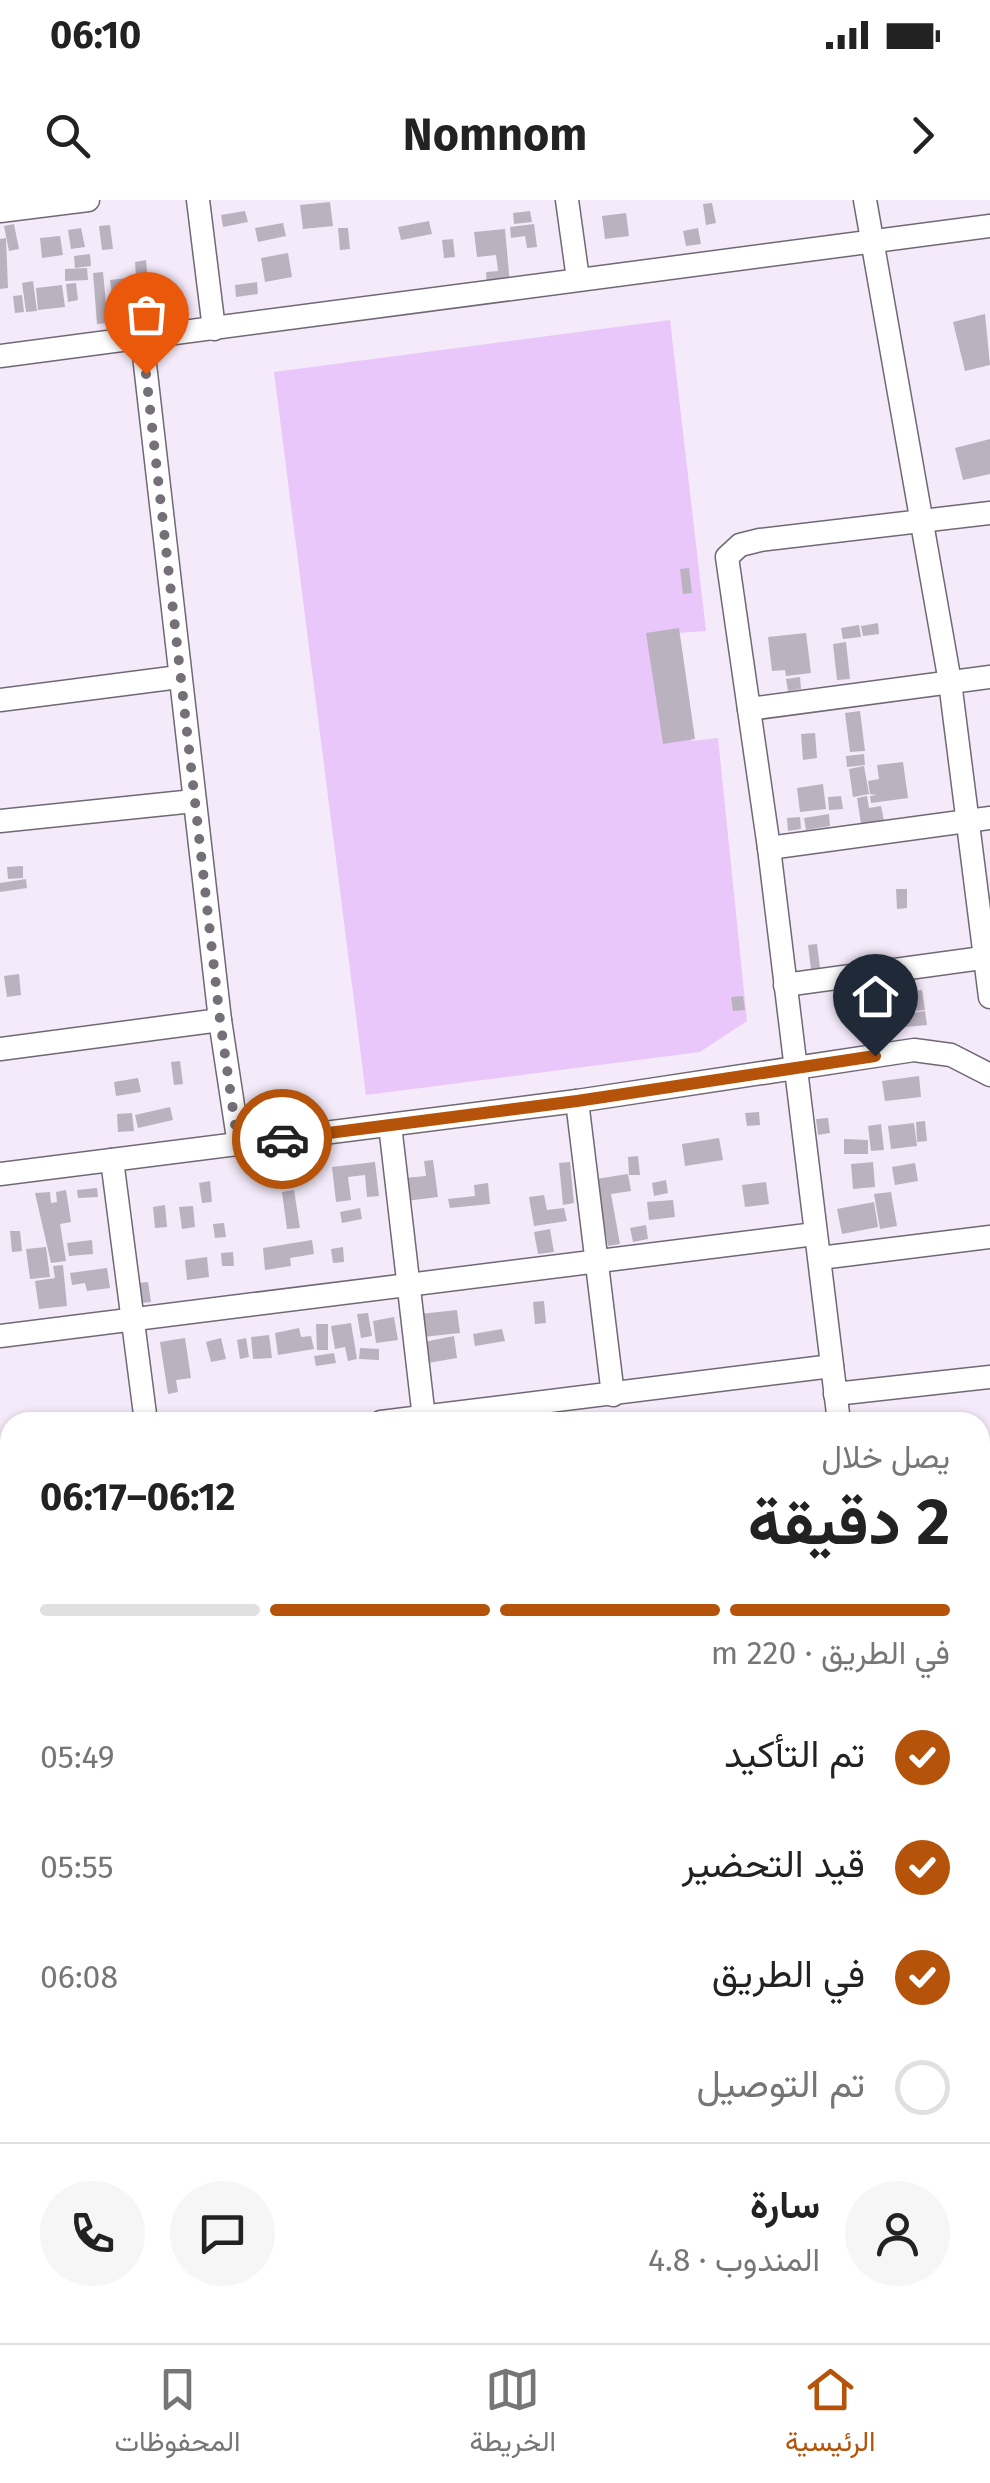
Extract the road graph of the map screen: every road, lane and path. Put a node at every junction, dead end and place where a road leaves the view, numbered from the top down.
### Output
1 (88, 200) edge
2 (198, 200) edge
3 (567, 200) edge
4 (865, 200) edge
5 (0, 212) edge
6 (990, 226) edge
7 (872, 240) junction
8 (578, 279) junction
9 (214, 329) junction
10 (142, 338) junction
11 (0, 356) edge
12 (990, 513) edge
13 (922, 520) junction
14 (179, 677) junction
15 (990, 677) edge
16 (950, 682) junction
17 (0, 700) edge
18 (749, 709) junction
19 (194, 801) junction
20 (979, 820) edge
21 (0, 821) edge
22 (769, 848) junction
23 (988, 957) edge
24 (786, 985) junction
25 (990, 997) edge
26 (220, 1020) junction
27 (0, 1049) edge
28 (796, 1066) junction
29 (990, 1075) edge
30 (577, 1101) junction
31 (390, 1125) junction
32 (238, 1145) junction
33 (112, 1160) junction
34 (0, 1174) edge
35 (815, 1234) junction
36 (990, 1237) edge
37 (820, 1258) junction
38 (598, 1260) junction
39 (410, 1283) junction
40 (132, 1319) junction
41 (0, 1336) edge
42 (832, 1366) junction
43 (990, 1377) edge
44 (835, 1394) junction
45 (613, 1395) junction
46 (145, 1412) edge
47 (423, 1412) edge
48 (539, 1412) edge
49 (838, 1412) edge

1 - 5 street
2 - 9 street
3 - 8 street
4 - 7 street
6 - 7 street
7 - 8 street
7 - 13 street
8 - 9 street
9 - 10 street
10 - 11 street
10 - 14 street
12 - 13 street
13 - 16 street
13 - 18 street
14 - 17 street
14 - 19 street
15 - 16 street
16 - 18 street
16 - 20 street
18 - 22 street
19 - 21 street
19 - 26 street
20 - 22 street
20 - 23 street
22 - 24 street
23 - 24 street
23 - 25 street
24 - 28 street
26 - 27 street
26 - 32 street
28 - 29 street
28 - 30 street
28 - 35 street
30 - 31 street
30 - 38 street
31 - 32 street
31 - 39 street
32 - 33 street
33 - 34 street
33 - 40 street
35 - 37 street
35 - 38 street
36 - 37 street
37 - 42 street
38 - 39 street
38 - 45 street
39 - 40 street
39 - 47 street
40 - 41 street
40 - 46 street
42 - 44 street
42 - 45 street
43 - 44 street
44 - 49 street
45 - 48 street

